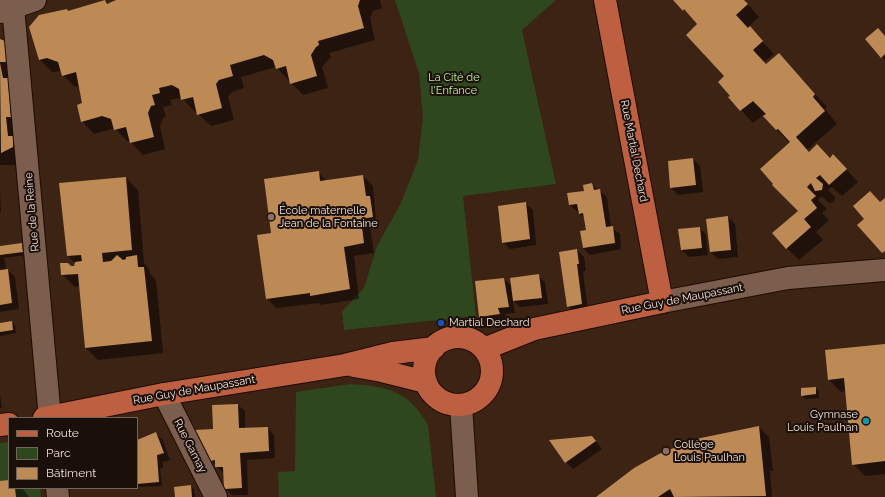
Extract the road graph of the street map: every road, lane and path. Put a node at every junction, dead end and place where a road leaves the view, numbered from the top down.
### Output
1 (35, 0) edge
2 (605, 0) edge
3 (6, 10) edge
4 (885, 270) edge
5 (662, 302) junction
6 (434, 348) junction
7 (484, 349) junction
8 (345, 365) junction
9 (426, 382) junction
10 (164, 394) junction
11 (461, 405) junction
12 (48, 417) edge
13 (53, 417) edge
14 (216, 497) edge
15 (467, 497) edge

1 - 3 street
2 - 5 main road, Rue Martial Dechard
3 - 12 street, Rue de la Reine
4 - 5 street, Rue Guy de Maupassant
5 - 7 main road, Rue Guy de Maupassant
6 - 7 main road
6 - 8 main road, Rue Guy de Maupassant
6 - 9 main road
7 - 11 main road
8 - 9 main road, Rue Guy de Maupassant
8 - 10 main road, Rue Guy de Maupassant
9 - 11 main road
10 - 13 main road, Rue Guy de Maupassant
10 - 14 street, Rue Gamay
11 - 15 street

